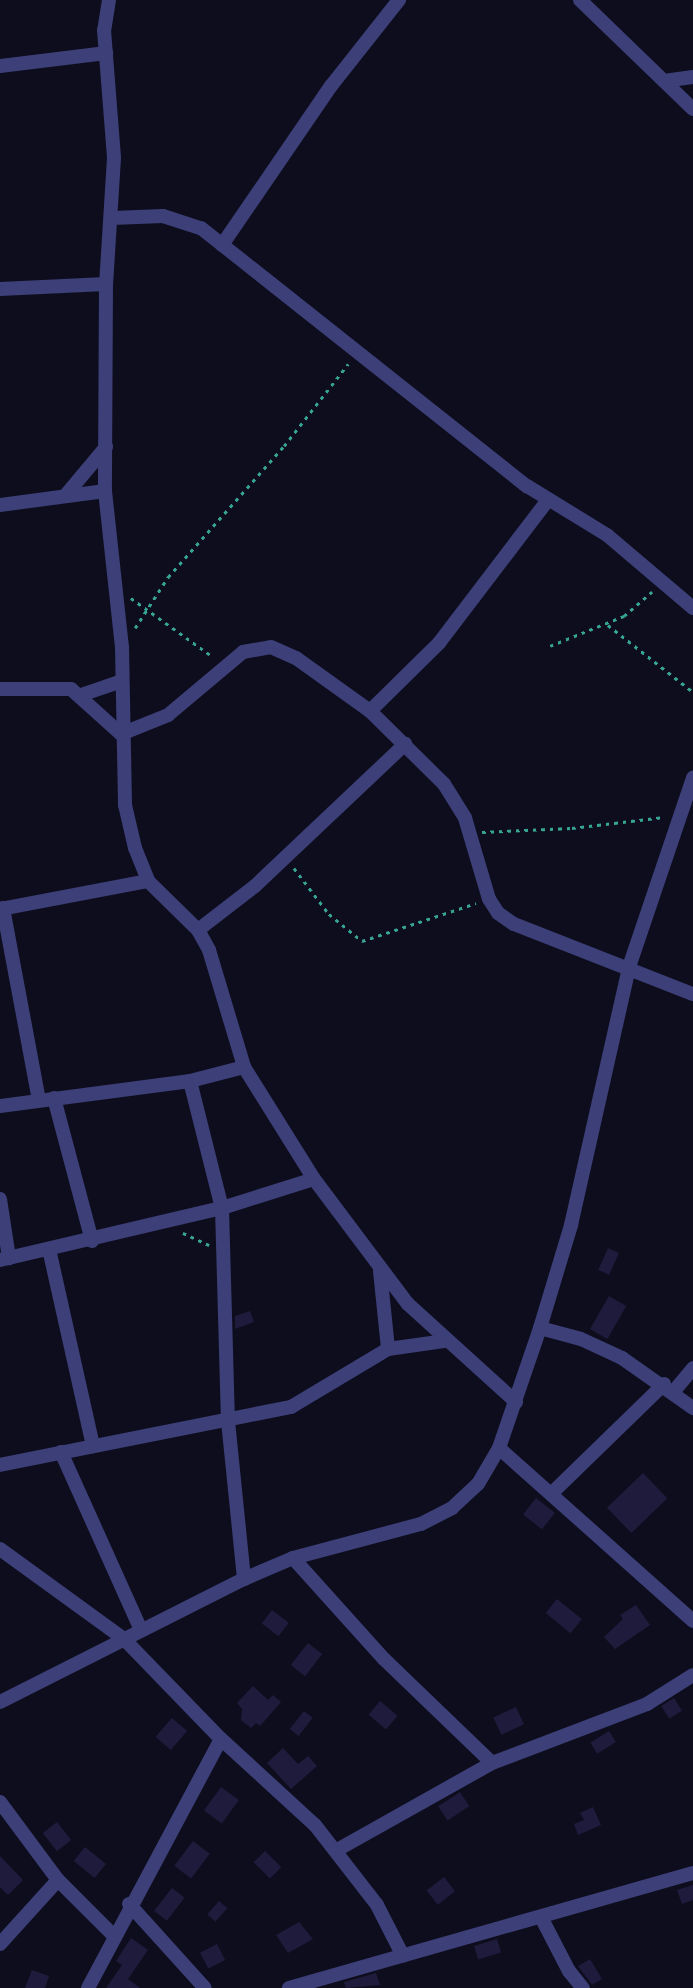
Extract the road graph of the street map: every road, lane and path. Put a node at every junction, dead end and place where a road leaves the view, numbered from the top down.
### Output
1 (109, 0) edge
2 (399, 0) edge
3 (580, 0) edge
4 (106, 53) junction
5 (0, 66) edge
6 (693, 77) edge
7 (664, 81) junction
8 (693, 109) edge
9 (112, 218) junction
10 (222, 245) junction
11 (106, 284) junction
12 (0, 289) edge
13 (359, 350) junction
14 (106, 447) junction
15 (105, 491) junction
16 (65, 496) junction
17 (548, 500) junction
18 (0, 505) edge
19 (660, 580) junction
20 (116, 589) junction
21 (693, 608) edge
22 (149, 609) junction
23 (607, 624) junction
24 (550, 646) dead end
25 (122, 647) junction
26 (222, 665) junction
27 (122, 681) junction
28 (0, 689) edge
29 (693, 692) edge
30 (81, 695) junction
31 (370, 711) junction
32 (121, 734) junction
33 (405, 744) junction
34 (693, 778) edge
35 (679, 815) junction
36 (468, 832) junction
37 (286, 857) junction
38 (148, 881) junction
39 (489, 899) junction
40 (1, 909) edge
41 (198, 930) junction
42 (629, 967) junction
43 (693, 994) edge
44 (244, 1067) junction
45 (190, 1081) junction
46 (47, 1099) junction
47 (0, 1106) edge
48 (314, 1179) junction
49 (0, 1199) edge
50 (222, 1208) junction
51 (160, 1223) junction
52 (92, 1241) junction
53 (49, 1249) junction
54 (222, 1253) junction
55 (5, 1259) edge
56 (380, 1272) junction
57 (540, 1328) junction
58 (444, 1341) junction
59 (388, 1349) junction
60 (693, 1368) edge
61 (669, 1388) junction
62 (516, 1402) junction
63 (693, 1408) edge
64 (228, 1421) junction
65 (93, 1446) junction
66 (499, 1448) junction
67 (61, 1452) junction
68 (0, 1465) edge
69 (553, 1492) junction
70 (0, 1549) edge
71 (293, 1558) junction
72 (244, 1579) junction
73 (693, 1621) edge
74 (141, 1630) junction
75 (124, 1639) junction
76 (693, 1675) edge
77 (0, 1700) edge
78 (221, 1739) junction
79 (492, 1763) junction
80 (0, 1802) edge
81 (337, 1850) junction
82 (693, 1873) edge
83 (58, 1880) junction
84 (129, 1904) junction
85 (541, 1917) junction
86 (113, 1935) junction
87 (0, 1944) edge
88 (403, 1956) junction
89 (88, 1988) edge
90 (205, 1988) edge
91 (292, 1988) edge
92 (583, 1988) edge

1 - 4 street
2 - 10 street
3 - 7 street
4 - 5 street
4 - 9 street
6 - 7 street
7 - 8 street
9 - 10 street
9 - 11 street
10 - 13 street
11 - 12 street
11 - 14 street
13 - 17 street
13 - 22 path
14 - 15 street
14 - 16 street
15 - 16 street
15 - 20 street
16 - 18 street
17 - 19 street
17 - 31 street
19 - 21 street
19 - 23 path
20 - 22 path
20 - 25 street
22 - 25 path
22 - 26 path
23 - 24 path
23 - 29 path
25 - 27 street
26 - 31 street
26 - 32 street
27 - 30 street
27 - 32 street
28 - 30 street
30 - 32 street
31 - 33 street
32 - 38 street
33 - 36 street
33 - 37 street
34 - 35 street
35 - 36 path
35 - 42 street
36 - 39 street
37 - 39 path
37 - 41 street
38 - 40 street
38 - 41 street
39 - 42 street
40 - 46 street
41 - 44 street
42 - 43 street
42 - 57 street
44 - 45 street
44 - 48 street
45 - 46 street
45 - 50 street
46 - 47 street
46 - 52 street
48 - 50 street
48 - 56 street
49 - 55 street
50 - 51 street
50 - 54 street
51 - 52 street
51 - 54 path
52 - 53 street
53 - 55 street
53 - 65 street
54 - 64 street
56 - 58 street
56 - 59 street
57 - 61 street
57 - 62 street
58 - 59 street
58 - 62 street
59 - 64 street
60 - 61 street
61 - 63 street
61 - 69 street
62 - 66 street
64 - 65 street
64 - 72 street
65 - 67 street
66 - 69 street
66 - 71 street
67 - 68 street
67 - 74 street
69 - 73 street
70 - 75 street
71 - 72 street
71 - 79 street
72 - 74 street
74 - 75 street
75 - 77 street
75 - 78 street
76 - 79 street
78 - 81 street
78 - 84 street
79 - 81 street
80 - 83 street
81 - 88 street
82 - 85 street
83 - 86 street
83 - 87 street
84 - 86 street
84 - 90 street
85 - 88 street
85 - 92 street
86 - 89 street
88 - 91 street

